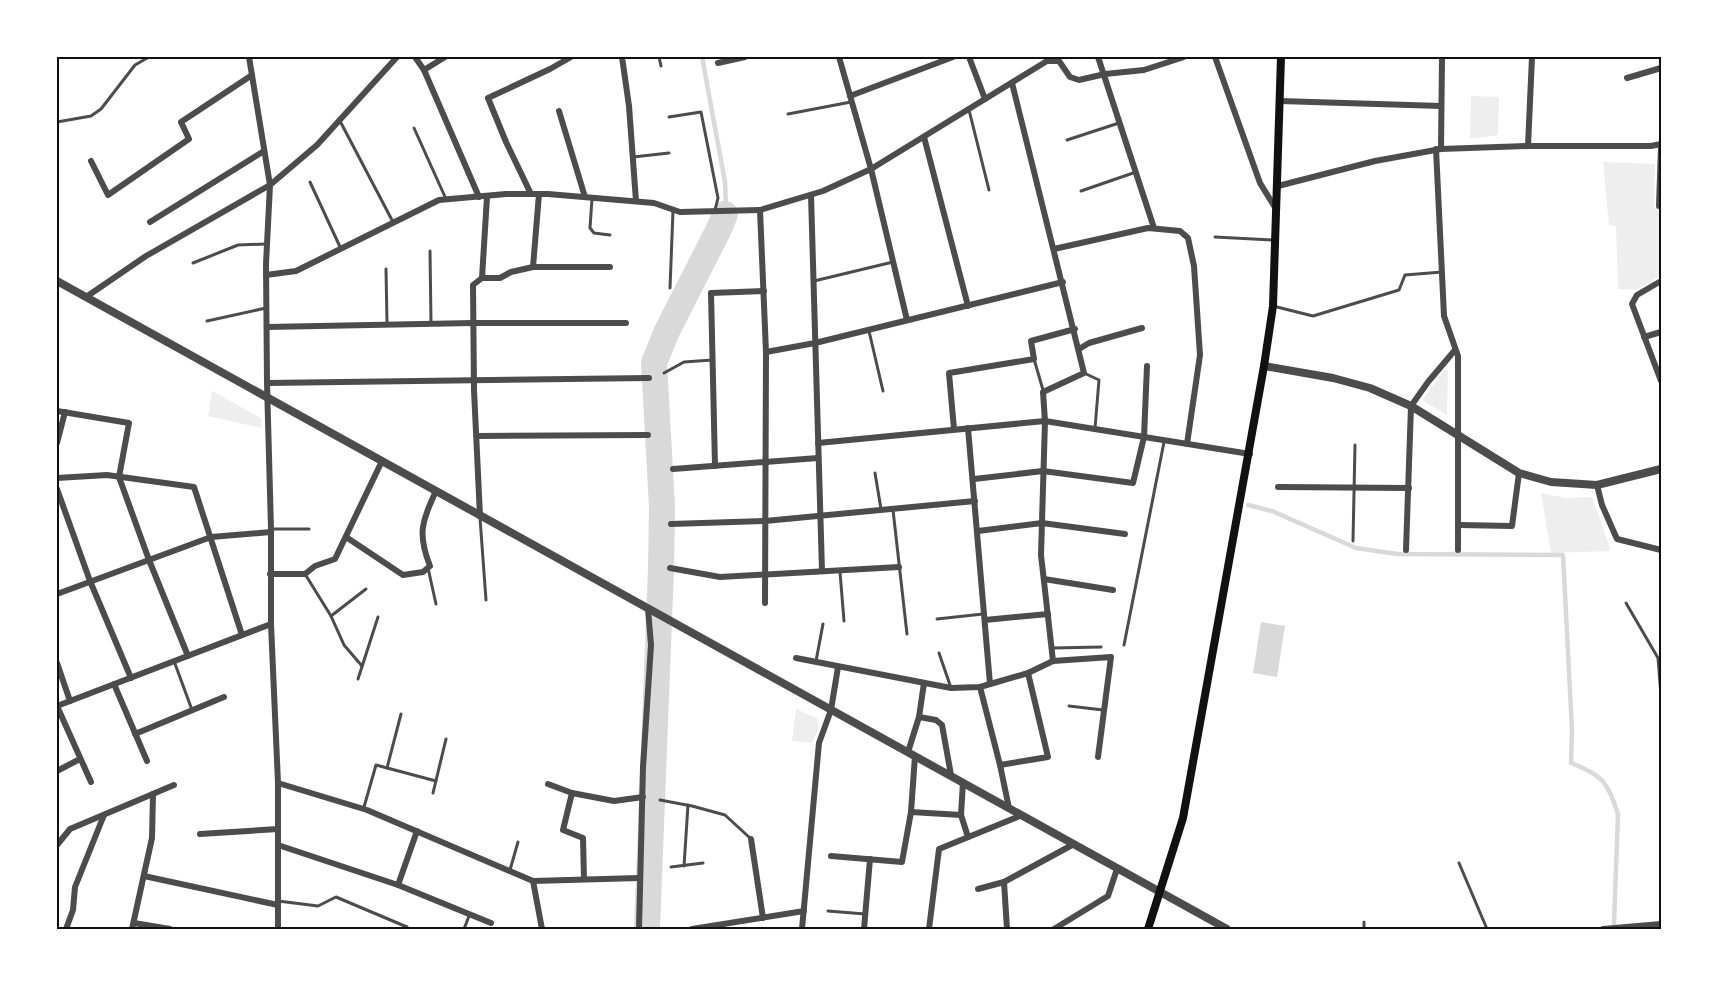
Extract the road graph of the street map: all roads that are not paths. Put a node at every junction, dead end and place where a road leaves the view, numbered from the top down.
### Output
1 (149, 57) edge
2 (249, 57) edge
3 (397, 57) edge
4 (416, 57) edge
5 (445, 57) edge
6 (571, 57) edge
7 (622, 57) edge
8 (659, 57) edge
9 (745, 57) edge
10 (839, 57) edge
11 (953, 57) edge
12 (969, 57) edge
13 (1098, 57) edge
14 (1184, 57) edge
15 (1215, 57) edge
16 (1281, 57) edge
17 (1442, 57) edge
18 (1532, 57) edge
19 (718, 63) dead end
20 (661, 66) dead end
21 (1661, 68) edge
22 (424, 70) junction
23 (1105, 74) junction
24 (252, 75) junction
25 (1627, 78) dead end
26 (1012, 83) junction
27 (851, 99) junction
28 (985, 99) junction
29 (1280, 101) junction
30 (1441, 106) junction
31 (969, 109) junction
32 (559, 111) dead end
33 (788, 114) dead end
34 (669, 117) dead end
35 (340, 120) junction
36 (57, 122) edge
37 (1120, 123) junction
38 (414, 128) dead end
39 (924, 137) junction
40 (1067, 140) dead end
41 (1528, 146) junction
42 (1661, 146) edge
43 (1438, 149) junction
44 (264, 151) junction
45 (669, 153) dead end
46 (633, 157) junction
47 (91, 161) dead end
48 (871, 169) junction
49 (1136, 172) junction
50 (310, 182) dead end
51 (270, 185) junction
52 (1278, 186) junction
53 (989, 190) dead end
54 (1081, 191) dead end
55 (531, 194) junction
56 (539, 194) junction
57 (812, 195) junction
58 (479, 197) junction
59 (487, 197) junction
60 (589, 197) junction
61 (446, 199) junction
62 (636, 201) junction
63 (1661, 206) edge
64 (673, 209) junction
65 (1276, 209) junction
66 (715, 210) junction
67 (760, 210) junction
68 (150, 222) dead end
69 (393, 223) junction
70 (1154, 228) junction
71 (610, 235) dead end
72 (1215, 237) dead end
73 (1275, 240) junction
74 (267, 244) junction
75 (341, 249) junction
76 (1054, 249) junction
77 (430, 251) dead end
78 (893, 262) junction
79 (193, 263) dead end
80 (533, 267) junction
81 (609, 267) dead end
82 (386, 269) dead end
83 (1442, 272) junction
84 (266, 275) junction
85 (482, 278) junction
86 (1661, 280) edge
87 (57, 281) edge
88 (814, 281) junction
89 (1063, 282) junction
90 (670, 288) dead end
91 (764, 291) junction
92 (86, 297) junction
93 (968, 306) junction
94 (1273, 306) junction
95 (266, 308) junction
96 (207, 321) dead end
97 (907, 321) junction
98 (473, 323) junction
99 (627, 323) dead end
100 (431, 324) junction
101 (387, 325) junction
102 (267, 327) junction
103 (1142, 328) dead end
104 (1075, 329) junction
105 (869, 330) junction
106 (1661, 332) edge
107 (1644, 337) junction
108 (815, 343) junction
109 (1079, 349) junction
110 (1455, 350) junction
111 (766, 352) junction
112 (1034, 359) junction
113 (712, 360) junction
114 (1147, 366) dead end
115 (1264, 366) junction
116 (664, 373) dead end
117 (1084, 373) junction
118 (649, 378) dead end
119 (474, 380) junction
120 (1661, 381) edge
121 (267, 383) junction
122 (883, 391) dead end
123 (1043, 392) junction
124 (268, 397) junction
125 (1411, 406) junction
126 (57, 411) edge
127 (65, 412) junction
128 (1045, 421) junction
129 (968, 428) junction
130 (954, 429) junction
131 (1095, 429) junction
132 (648, 435) dead end
133 (1459, 435) junction
134 (477, 436) junction
135 (1144, 437) junction
136 (1165, 440) junction
137 (57, 443) edge
138 (818, 443) junction
139 (1187, 444) junction
140 (1355, 445) dead end
141 (1250, 454) junction
142 (818, 458) junction
143 (382, 461) junction
144 (766, 462) junction
145 (715, 466) junction
146 (673, 469) dead end
147 (1661, 469) edge
148 (1043, 471) junction
149 (875, 472) dead end
150 (1519, 473) junction
151 (119, 477) junction
152 (57, 478) edge
153 (974, 479) junction
154 (1597, 486) junction
155 (1278, 487) dead end
156 (1354, 488) junction
157 (1409, 488) junction
158 (57, 489) edge
159 (436, 491) junction
160 (975, 501) junction
161 (892, 510) junction
162 (881, 511) junction
163 (480, 516) junction
164 (820, 517) junction
165 (765, 521) junction
166 (1042, 523) junction
167 (671, 524) dead end
168 (1459, 525) junction
169 (309, 529) dead end
170 (271, 531) junction
171 (978, 531) junction
172 (1125, 534) dead end
173 (211, 537) junction
174 (346, 537) junction
175 (1353, 541) dead end
176 (1406, 550) dead end
177 (1458, 550) dead end
178 (1661, 550) edge
179 (149, 560) junction
180 (899, 567) junction
181 (428, 568) junction
182 (670, 568) dead end
183 (840, 570) junction
184 (822, 571) junction
185 (270, 574) junction
186 (305, 574) junction
187 (765, 575) junction
188 (1044, 579) junction
189 (90, 581) junction
190 (366, 589) dead end
191 (1113, 590) dead end
192 (57, 594) edge
193 (486, 600) dead end
194 (765, 603) dead end
195 (1626, 603) dead end
196 (436, 604) dead end
197 (650, 610) junction
198 (1047, 614) junction
199 (331, 616) junction
200 (378, 617) dead end
201 (985, 617) junction
202 (937, 619) dead end
203 (844, 621) dead end
204 (271, 624) junction
205 (823, 624) dead end
206 (907, 634) dead end
207 (242, 635) junction
208 (1124, 645) dead end
209 (1101, 647) dead end
210 (1051, 648) junction
211 (939, 652) dead end
212 (188, 656) junction
213 (796, 658) dead end
214 (1053, 661) junction
215 (174, 662) junction
216 (816, 662) junction
217 (57, 663) edge
218 (363, 666) junction
219 (838, 668) junction
220 (1028, 673) junction
221 (131, 678) junction
222 (358, 679) dead end
223 (924, 683) junction
224 (114, 684) junction
225 (990, 684) junction
226 (980, 687) junction
227 (951, 688) junction
228 (1661, 696) edge
229 (224, 697) dead end
230 (70, 701) junction
231 (57, 706) edge
232 (1069, 706) dead end
233 (192, 710) junction
234 (831, 710) junction
235 (1104, 711) junction
236 (401, 714) dead end
237 (919, 717) junction
238 (135, 734) junction
239 (446, 739) dead end
240 (912, 754) junction
241 (1098, 757) dead end
242 (80, 759) junction
243 (147, 761) dead end
244 (1000, 765) junction
245 (387, 768) junction
246 (57, 771) edge
247 (951, 775) junction
248 (436, 781) junction
249 (91, 782) dead end
250 (963, 782) junction
251 (278, 783) junction
252 (548, 784) dead end
253 (174, 785) dead end
254 (433, 793) dead end
255 (572, 793) junction
256 (153, 794) junction
257 (642, 797) junction
258 (660, 800) dead end
259 (688, 805) junction
260 (1009, 807) junction
261 (364, 809) junction
262 (911, 812) junction
263 (104, 815) junction
264 (962, 815) junction
265 (1022, 815) junction
266 (278, 829) junction
267 (417, 831) junction
268 (200, 834) dead end
269 (968, 837) junction
270 (751, 839) joint
271 (518, 842) dead end
272 (1074, 844) junction
273 (57, 845) edge
274 (278, 845) junction
275 (831, 856) dead end
276 (870, 859) junction
277 (1459, 863) dead end
278 (703, 864) dead end
279 (684, 866) junction
280 (671, 867) dead end
281 (1118, 869) junction
282 (510, 870) junction
283 (144, 876) junction
284 (639, 878) junction
285 (584, 879) junction
286 (533, 881) junction
287 (1004, 882) junction
288 (398, 885) junction
289 (978, 889) dead end
290 (1161, 891) junction
291 (278, 903) junction
292 (804, 911) junction
293 (828, 911) dead end
294 (470, 914) junction
295 (865, 914) junction
296 (763, 918) junction
297 (1364, 922) dead end
298 (491, 923) dead end
299 (1661, 924) edge
300 (133, 926) edge
301 (66, 929) edge
302 (170, 929) edge
303 (278, 929) edge
304 (406, 929) edge
305 (464, 929) edge
306 (542, 929) edge
307 (639, 929) edge
308 (693, 929) edge
309 (802, 929) edge
310 (864, 929) edge
311 (929, 929) edge
312 (1007, 929) edge
313 (1054, 929) edge
314 (1148, 929) edge
315 (1227, 929) edge
316 (1364, 929) edge
317 (1486, 929) edge
318 (1603, 929) edge

1 - 36 lane
2 - 24 street
3 - 35 street
4 - 22 street
5 - 22 street
6 - 55 street
7 - 46 street
8 - 20 lane
9 - 19 street
10 - 27 street
11 - 27 street
12 - 28 street
13 - 23 street
14 - 23 street
15 - 65 street
16 - 29 main road
17 - 30 street
18 - 41 street
21 - 25 street
22 - 58 street
23 - 26 street
23 - 37 street
24 - 44 street
24 - 47 street
26 - 28 street
26 - 76 street
27 - 33 lane
27 - 48 street
28 - 31 street
29 - 30 street
29 - 52 main road
30 - 43 street
31 - 39 street
31 - 53 lane
32 - 60 street
34 - 66 lane
35 - 51 street
35 - 69 lane
37 - 40 lane
37 - 49 street
38 - 61 lane
39 - 48 street
39 - 93 street
41 - 42 street
41 - 43 street
42 - 63 street
43 - 52 street
43 - 83 street
44 - 51 street
44 - 68 street
45 - 46 lane
46 - 62 street
48 - 57 street
48 - 78 street
49 - 54 lane
49 - 70 street
50 - 75 lane
51 - 74 street
51 - 92 street
52 - 65 main road
55 - 56 street
55 - 59 street
56 - 60 street
56 - 80 street
57 - 67 street
57 - 88 street
58 - 59 street
58 - 61 street
59 - 85 street
60 - 62 street
60 - 71 lane
61 - 69 street
62 - 64 street
64 - 66 street
64 - 90 lane
65 - 73 main road
66 - 67 street
67 - 91 street
69 - 75 street
70 - 76 street
70 - 139 street
72 - 73 lane
73 - 94 main road
74 - 79 lane
74 - 84 street
75 - 84 street
76 - 89 street
77 - 100 lane
78 - 88 lane
78 - 97 street
80 - 81 street
80 - 85 street
82 - 101 lane
83 - 94 lane
83 - 110 street
84 - 95 street
85 - 98 street
86 - 107 street
87 - 92 street
88 - 108 street
89 - 93 street
89 - 104 street
91 - 111 street
91 - 113 street
92 - 124 street
93 - 97 street
94 - 115 main road
95 - 96 lane
95 - 102 street
97 - 105 street
98 - 99 street
98 - 100 street
98 - 119 street
100 - 101 street
101 - 102 street
102 - 121 street
103 - 109 street
104 - 109 street
104 - 112 street
105 - 108 street
105 - 122 lane
106 - 107 street
107 - 120 street
108 - 111 street
108 - 138 street
109 - 117 street
110 - 125 street
110 - 133 street
111 - 144 street
112 - 123 lane
112 - 130 street
113 - 116 lane
113 - 145 street
114 - 135 street
115 - 125 street
115 - 141 main road
117 - 123 street
117 - 131 lane
118 - 119 street
119 - 121 street
119 - 134 street
121 - 124 street
123 - 128 street
124 - 143 street
124 - 170 street
125 - 133 street
125 - 157 street
126 - 127 street
127 - 137 street
127 - 151 street
128 - 129 street
128 - 131 street
128 - 148 street
129 - 130 street
129 - 153 street
130 - 138 street
131 - 135 street
132 - 134 street
133 - 150 street
133 - 168 street
134 - 163 street
135 - 136 street
135 - 148 street
136 - 139 street
136 - 208 lane
138 - 142 street
139 - 141 street
140 - 156 lane
141 - 290 main road
142 - 144 street
142 - 164 street
143 - 159 street
143 - 174 street
144 - 145 street
144 - 165 street
145 - 146 street
147 - 154 street
148 - 153 street
148 - 166 street
149 - 162 lane
150 - 154 street
150 - 168 street
151 - 152 street
151 - 173 street
151 - 179 street
153 - 160 street
154 - 178 street
155 - 156 street
156 - 157 street
156 - 175 lane
157 - 176 street
158 - 189 street
159 - 163 street
159 - 181 street
160 - 161 street
160 - 171 street
161 - 162 street
161 - 180 lane
162 - 164 street
163 - 193 lane
163 - 197 street
164 - 165 street
164 - 184 street
165 - 167 street
165 - 187 street
166 - 171 street
166 - 172 street
166 - 188 street
168 - 177 street
169 - 170 lane
170 - 173 street
170 - 185 street
171 - 201 street
173 - 179 street
173 - 207 street
174 - 181 street
174 - 186 street
179 - 189 street
179 - 212 street
180 - 183 street
180 - 206 lane
181 - 196 lane
182 - 187 street
183 - 184 street
183 - 203 lane
184 - 187 street
185 - 186 street
185 - 204 street
186 - 199 lane
187 - 194 street
188 - 191 street
188 - 198 street
189 - 192 street
189 - 221 street
190 - 199 lane
195 - 228 lane
197 - 234 street
197 - 257 street
198 - 201 street
198 - 210 street
199 - 218 lane
200 - 218 lane
201 - 202 lane
201 - 225 street
204 - 207 street
204 - 251 street
205 - 216 lane
207 - 212 street
209 - 210 lane
210 - 214 street
211 - 227 lane
212 - 215 street
213 - 216 street
214 - 220 street
214 - 235 street
215 - 221 street
215 - 233 lane
216 - 219 street
217 - 230 street
218 - 222 lane
219 - 223 street
219 - 234 street
220 - 225 street
220 - 244 street
221 - 224 street
223 - 227 street
223 - 237 street
224 - 230 street
224 - 238 street
225 - 226 street
226 - 227 street
226 - 244 street
229 - 233 street
230 - 231 street
231 - 242 street
232 - 235 lane
233 - 238 street
234 - 240 street
234 - 292 street
235 - 241 street
236 - 245 lane
237 - 240 street
237 - 247 street
238 - 243 street
239 - 248 lane
240 - 247 street
240 - 262 street
242 - 246 street
242 - 249 street
244 - 260 street
245 - 248 lane
245 - 261 lane
247 - 250 street
248 - 254 lane
250 - 260 street
250 - 264 street
251 - 261 street
251 - 266 street
252 - 255 street
253 - 256 street
255 - 257 street
255 - 285 street
256 - 263 street
256 - 283 street
257 - 284 street
258 - 259 lane
259 - 270 lane
259 - 279 lane
260 - 265 street
261 - 267 street
262 - 264 street
262 - 276 street
263 - 273 street
263 - 301 street
264 - 269 street
265 - 269 street
265 - 272 street
266 - 268 street
266 - 274 street
267 - 282 street
267 - 288 street
269 - 311 street
270 - 296 street
271 - 282 lane
272 - 281 street
272 - 287 street
274 - 288 street
274 - 291 street
275 - 276 street
276 - 295 street
277 - 317 lane
278 - 279 lane
279 - 280 lane
281 - 290 street
281 - 313 street
282 - 286 street
283 - 291 street
283 - 300 street
284 - 285 street
284 - 307 street
285 - 286 street
286 - 306 street
287 - 289 street
287 - 312 street
288 - 294 street
290 - 314 main road
290 - 315 street
291 - 303 street
291 - 304 lane
292 - 296 street
292 - 309 street
293 - 295 lane
294 - 298 street
294 - 305 lane
295 - 310 street
296 - 308 street
297 - 316 lane
299 - 318 street
300 - 302 street

